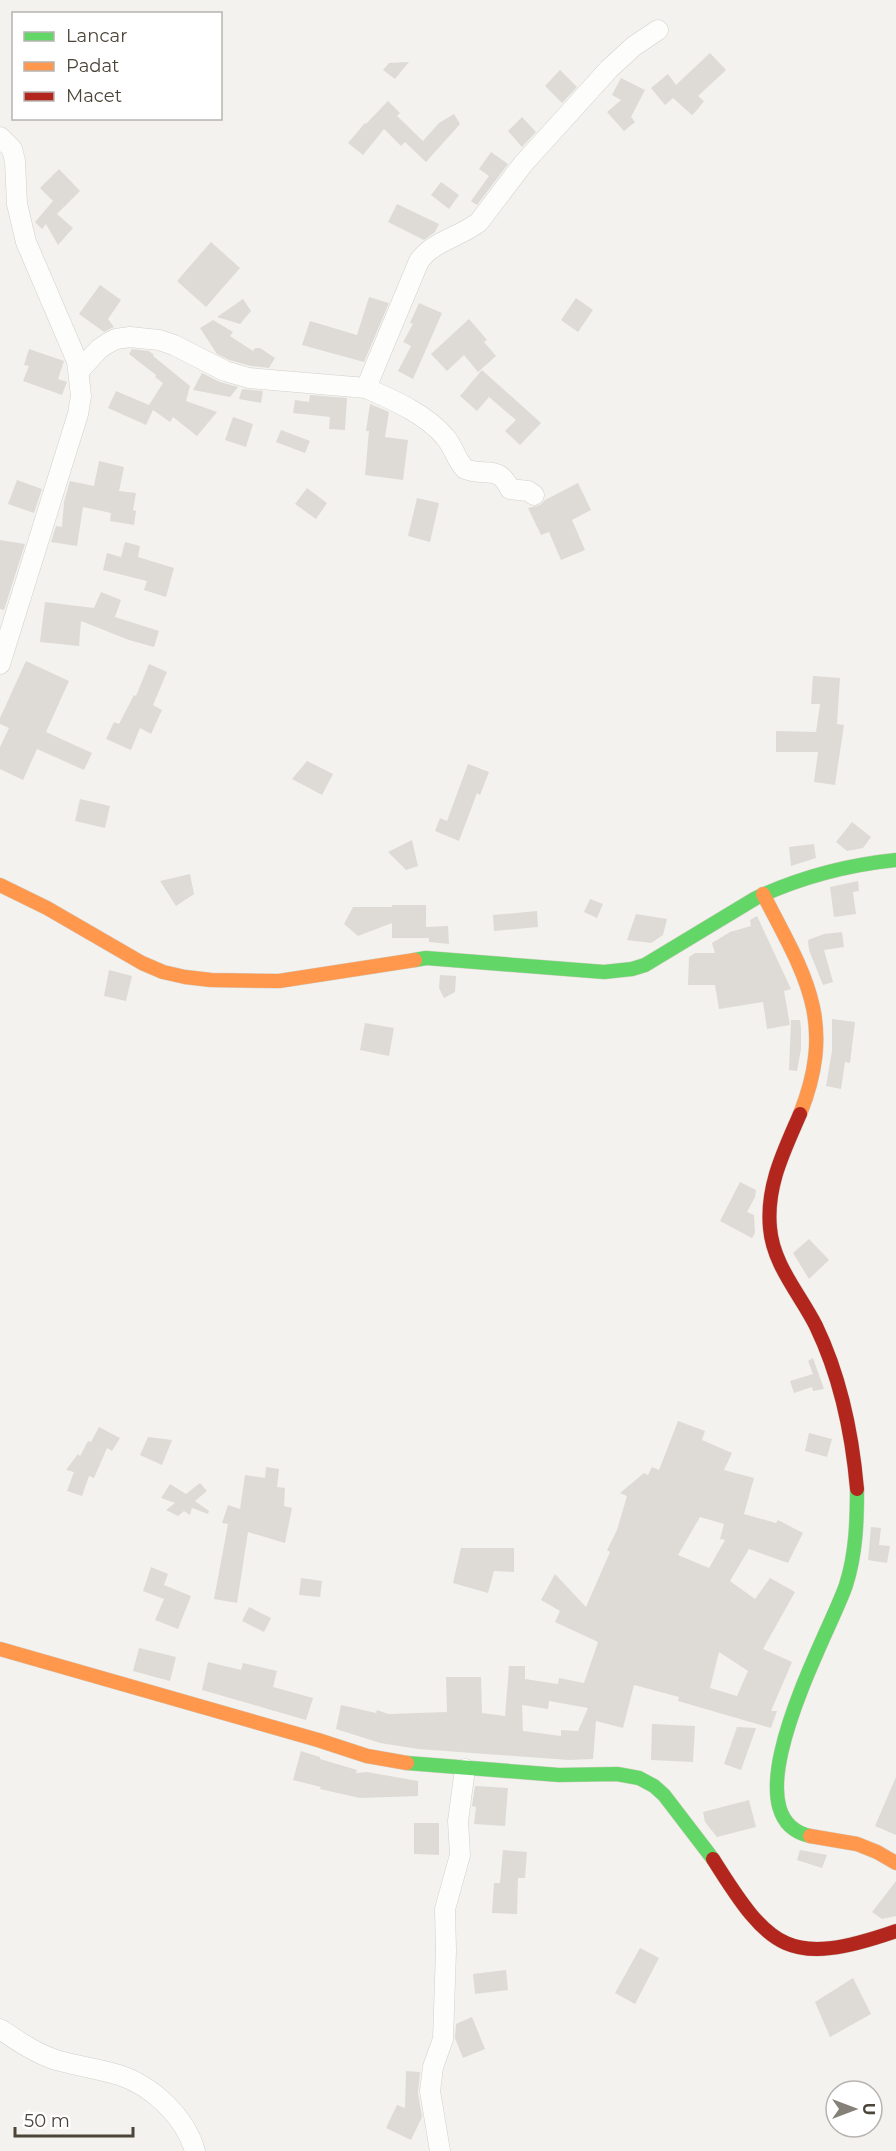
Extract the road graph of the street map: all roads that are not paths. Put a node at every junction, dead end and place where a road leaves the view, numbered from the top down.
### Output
1 (658, 30) dead end
2 (0, 137) edge
3 (79, 371) junction
4 (366, 388) junction
5 (534, 495) dead end
6 (0, 664) edge
7 (896, 860) edge
8 (0, 885) edge
9 (763, 894) junction
10 (0, 1649) edge
11 (465, 1769) junction
12 (896, 1863) edge
13 (896, 1931) edge
14 (0, 2029) edge
15 (195, 2151) edge
16 (440, 2151) edge

1 - 4 street
2 - 3 street
3 - 4 street
3 - 6 street
4 - 5 street
7 - 9 street
8 - 9 street
9 - 12 street
10 - 11 street
11 - 13 street
11 - 16 street
14 - 15 street

